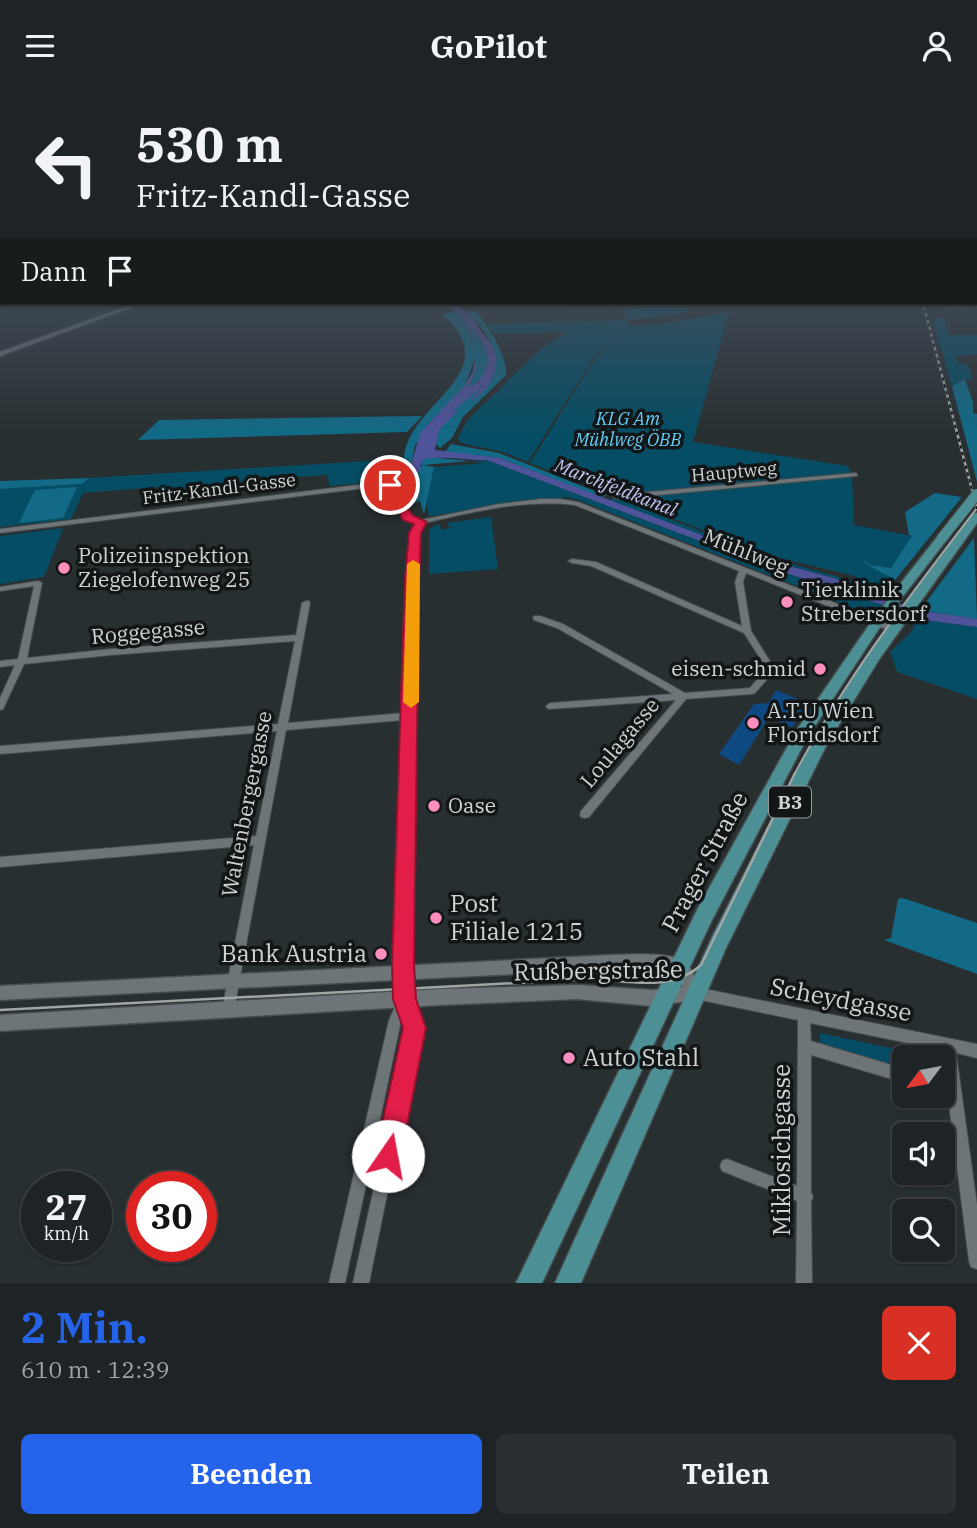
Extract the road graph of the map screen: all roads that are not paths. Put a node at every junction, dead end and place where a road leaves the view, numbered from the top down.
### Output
1 (78, 326) edge
2 (0, 354) edge
3 (855, 475) dead end
4 (977, 494) edge
5 (616, 497) dead end
6 (977, 516) edge
7 (421, 522) junction
8 (0, 531) edge
9 (572, 561) dead end
10 (743, 570) junction
11 (0, 589) edge
12 (306, 603) dead end
13 (537, 618) dead end
14 (879, 619) junction
15 (896, 624) junction
16 (747, 631) junction
17 (298, 638) junction
18 (22, 660) junction
19 (0, 664) edge
20 (684, 696) junction
21 (0, 706) edge
22 (550, 706) dead end
23 (411, 716) junction
24 (282, 726) junction
25 (0, 750) edge
26 (585, 814) dead end
27 (258, 841) junction
28 (0, 862) edge
29 (680, 967) junction
30 (403, 973) junction
31 (233, 979) junction
32 (0, 993) edge
33 (695, 993) junction
34 (667, 997) junction
35 (405, 999) junction
36 (228, 1012) junction
37 (804, 1016) junction
38 (0, 1023) edge
39 (948, 1044) joint
40 (804, 1047) junction
41 (977, 1051) edge
42 (892, 1072) edge
43 (952, 1108) edge
44 (727, 1165) dead end
45 (806, 1197) junction
46 (977, 1261) edge
47 (337, 1283) edge
48 (361, 1283) edge
49 (528, 1283) edge
50 (568, 1283) edge
51 (804, 1283) edge

1 - 2 street
3 - 5 street, Hauptweg
4 - 14 main road, Prager Straße / B3, bridge
6 - 15 main road, B3
7 - 8 street, Fritz-Kandl-Gasse
7 - 10 street, Mühlweg
7 - 23 street
9 - 16 street
10 - 14 street, Mühlweg
10 - 16 street
11 - 18 street
12 - 17 street, Waltenbergergasse
13 - 20 street
14 - 15 street, Mühlweg
14 - 29 main road, Prager Straße / B3
15 - 33 main road, B3
16 - 20 street
17 - 18 street, Roggegasse
17 - 24 street, Waltenbergergasse
18 - 19 street, Roggegasse
18 - 21 street
20 - 22 street
20 - 26 street, Loulagasse
23 - 24 street
23 - 30 street
24 - 25 street
24 - 27 street, Waltenbergergasse
27 - 28 street
27 - 31 street, Waltenbergergasse
29 - 30 street, Rußbergstraße
29 - 33 street, Rußbergstraße
29 - 34 main road, Prager Straße / B3
30 - 31 street, Rußbergstraße
30 - 35 street
31 - 32 street, Rußbergstraße
31 - 36 street, Waltenbergergasse
33 - 34 street, Rußbergstraße
33 - 37 street, Scheydgasse
33 - 50 main road, B3
34 - 35 street, Rußbergstraße
34 - 49 main road, Prager Straße / B3
35 - 36 street, Rußbergstraße
35 - 47 street
35 - 48 street
36 - 38 street, Rußbergstraße
37 - 39 street, Scheydgasse
37 - 40 street, Miklosichgasse
39 - 41 street, Scheydgasse
40 - 42 street
40 - 45 street, Miklosichgasse
43 - 46 street
44 - 45 street
45 - 51 street, Miklosichgasse

